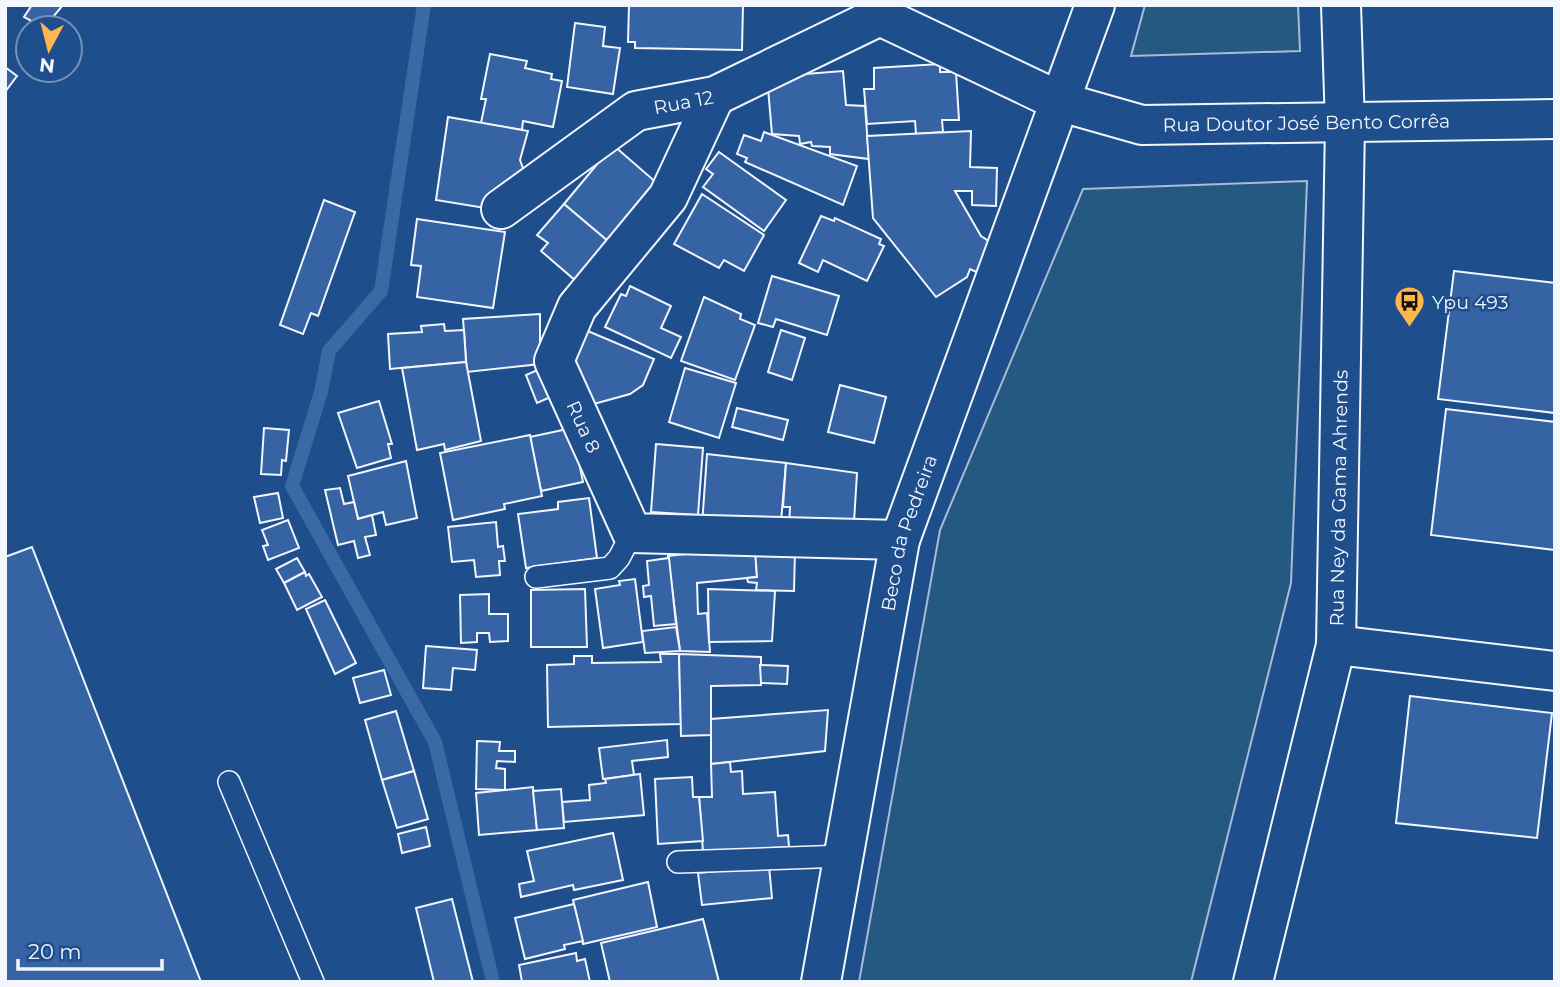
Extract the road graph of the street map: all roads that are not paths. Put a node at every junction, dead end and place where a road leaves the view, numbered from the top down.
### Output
1 (1095, 5) edge
2 (1341, 5) edge
3 (876, 11) edge
4 (715, 96) junction
5 (1061, 102) junction
6 (1555, 119) edge
7 (1345, 124) junction
8 (501, 209) dead end
9 (632, 533) junction
10 (900, 540) junction
11 (536, 577) dead end
12 (1336, 645) junction
13 (1555, 671) edge
14 (229, 782) dead end
15 (844, 856) junction
16 (678, 862) dead end
17 (313, 982) edge
18 (821, 982) edge
19 (1253, 982) edge

1 - 5 street, Beco da Pedreira
2 - 7 street, Rua Ney da Gama Ahrends
3 - 4 street, Rua 12
3 - 5 street
4 - 8 street, Rua 12
4 - 9 street, Rua 8
5 - 7 street, Rua Doutor José Bento Corrêa
5 - 10 street, Beco da Pedreira
6 - 7 street, Rua Doutor José Bento Corrêa
7 - 12 street, Rua Ney da Gama Ahrends
9 - 10 street
9 - 11 lane
10 - 15 street, Beco da Pedreira
12 - 13 street
12 - 19 street, Rua Ney da Gama Ahrends
14 - 17 lane
15 - 16 lane
15 - 18 street, Beco da Pedreira

